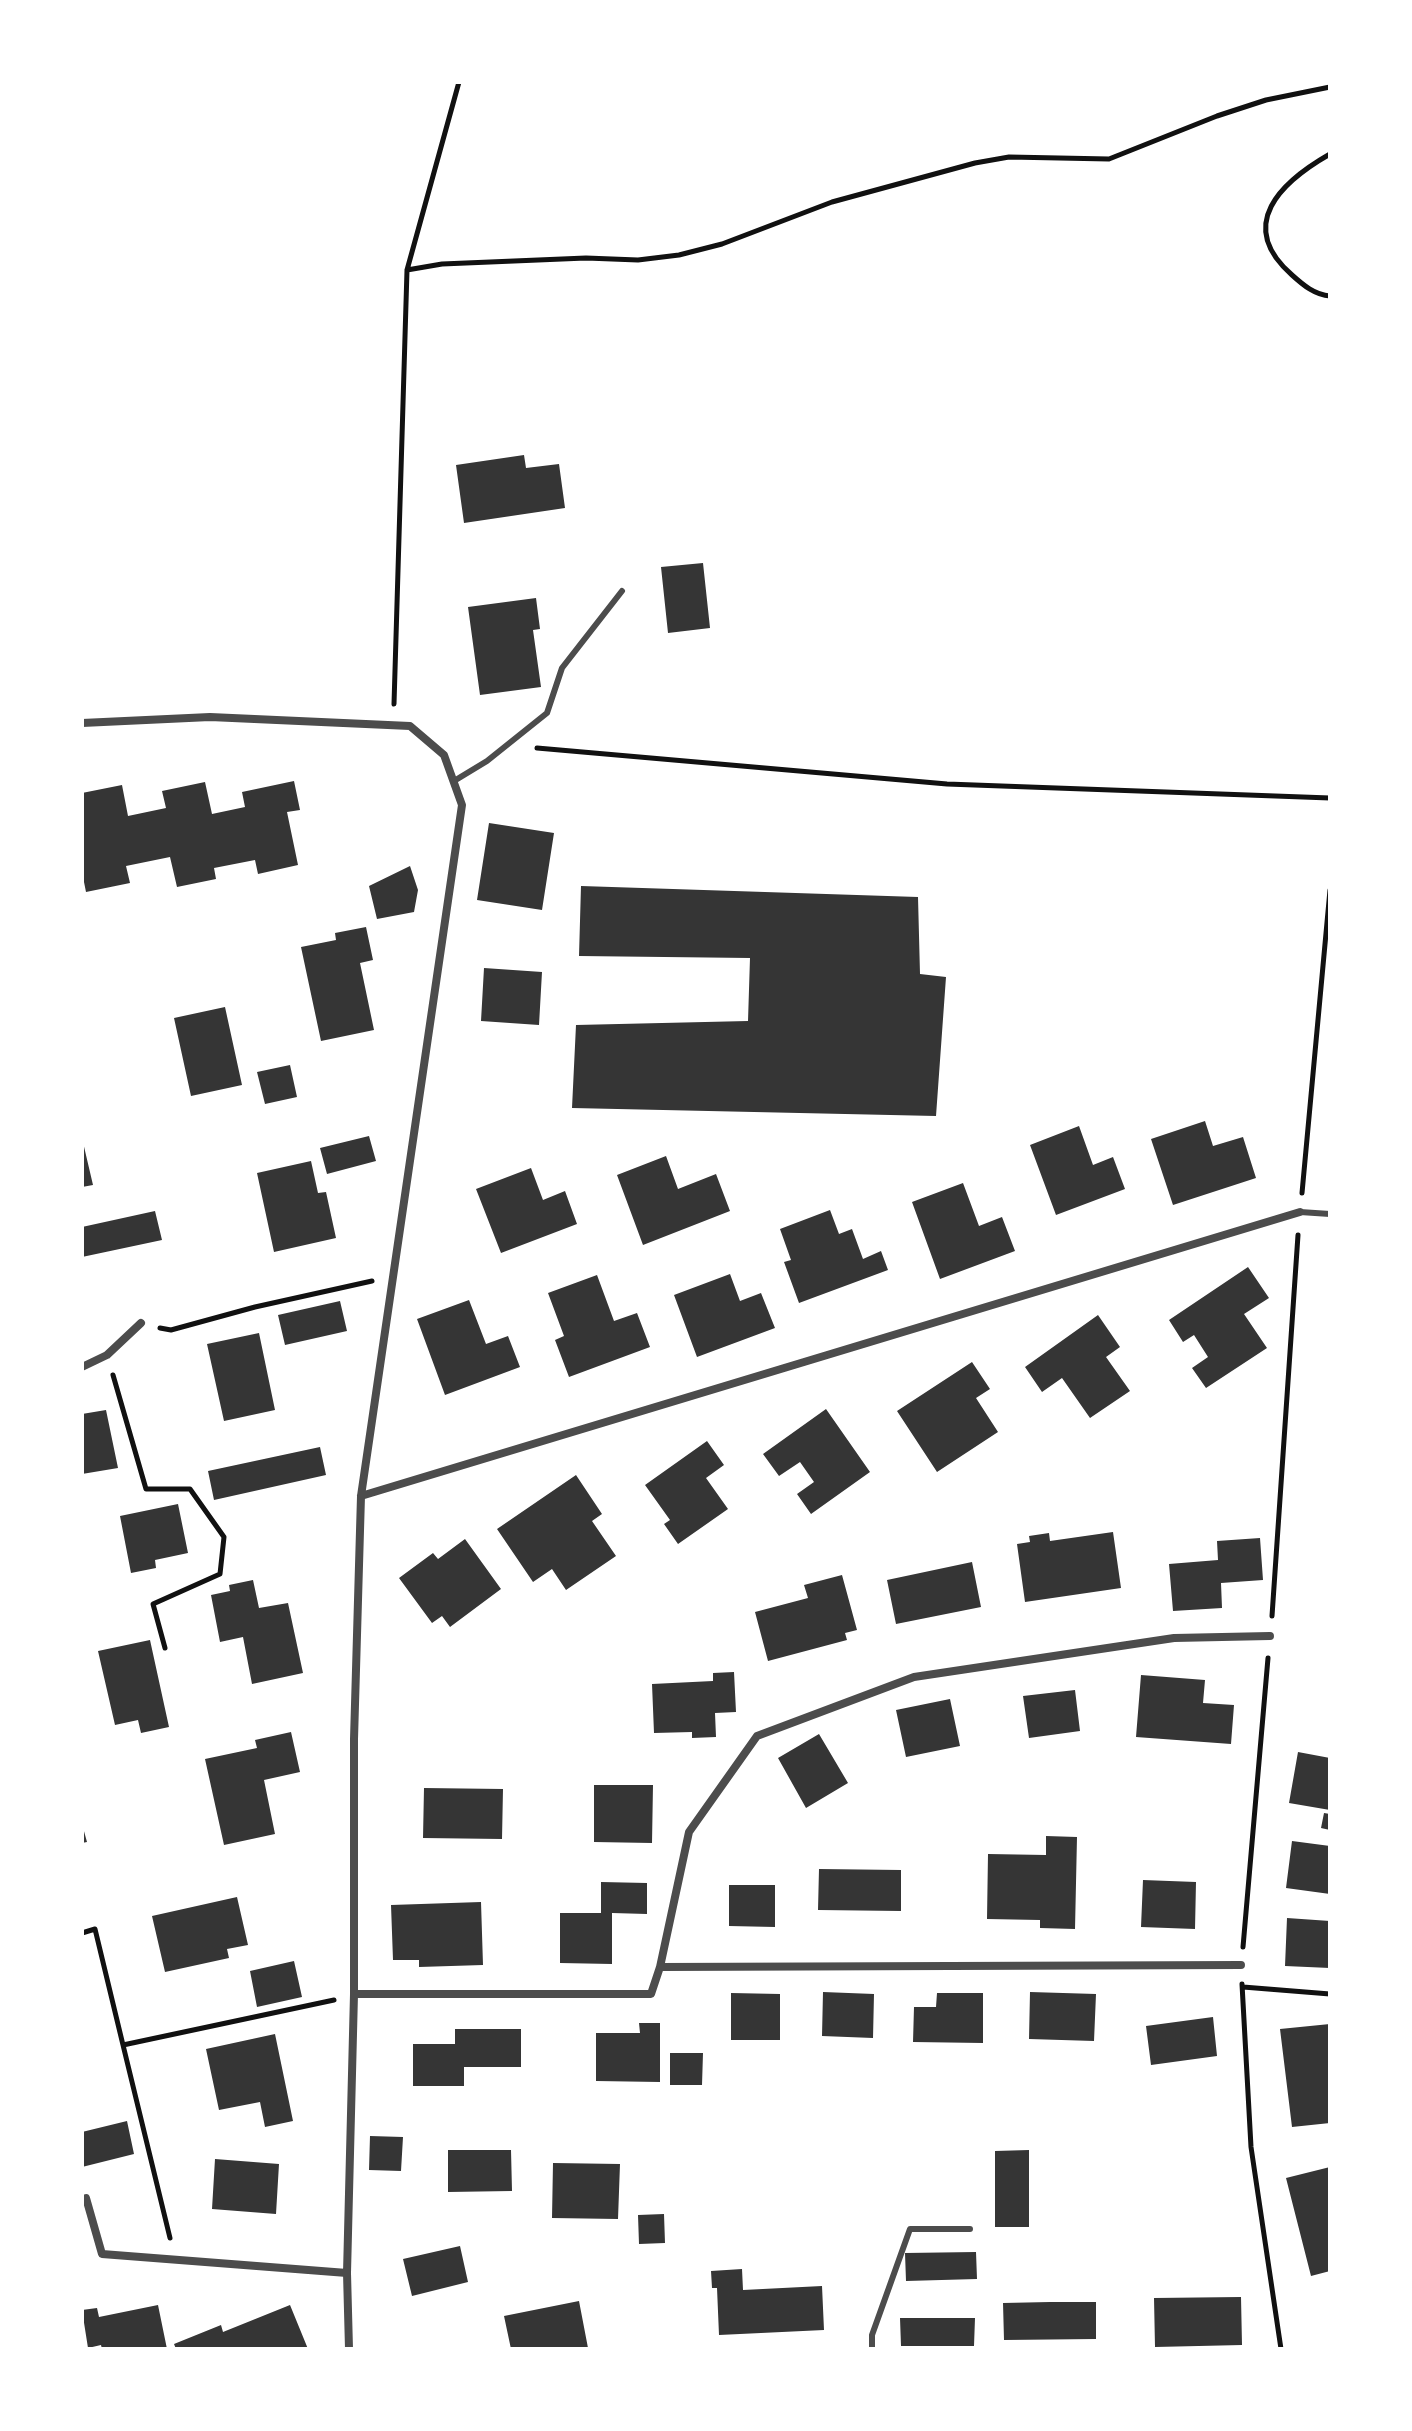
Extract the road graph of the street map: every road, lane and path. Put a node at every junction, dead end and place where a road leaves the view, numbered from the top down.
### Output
1 (459, 82) edge
2 (1323, 82) edge
3 (1330, 87) edge
4 (1318, 88) junction
5 (1330, 154) edge
6 (407, 270) junction
7 (1330, 296) edge
8 (622, 591) dead end
9 (82, 723) edge
10 (393, 725) junction
11 (509, 743) junction
12 (454, 781) junction
13 (1330, 798) edge
14 (1300, 1212) joint
15 (1330, 1214) edge
16 (393, 1278) junction
17 (141, 1323) joint
18 (107, 1355) junction
19 (82, 1367) edge
20 (361, 1496) junction
21 (1270, 1636) dead end
22 (165, 1648) dead end
23 (82, 1933) edge
24 (1241, 1965) dead end
25 (660, 1967) junction
26 (1242, 1987) dead end
27 (354, 1994) junction
28 (1330, 1994) edge
29 (123, 2045) junction
30 (86, 2198) dead end
31 (970, 2229) dead end
32 (176, 2259) junction
33 (347, 2273) junction
34 (349, 2349) edge
35 (872, 2349) edge

1 - 6 path
2 - 4 path
3 - 4 path
4 - 6 path
5 - 7 path
6 - 10 path
8 - 11 lane
9 - 10 street
10 - 12 street
11 - 12 lane
11 - 13 path
12 - 16 street
14 - 15 lane
14 - 20 street
16 - 17 path
16 - 20 street
17 - 18 street
18 - 19 street
18 - 22 path
20 - 27 street
21 - 25 street
23 - 29 path
24 - 25 street
25 - 27 street
26 - 28 path
27 - 29 path
27 - 33 street
29 - 32 path
30 - 32 street
31 - 35 lane
32 - 33 street
33 - 34 street

